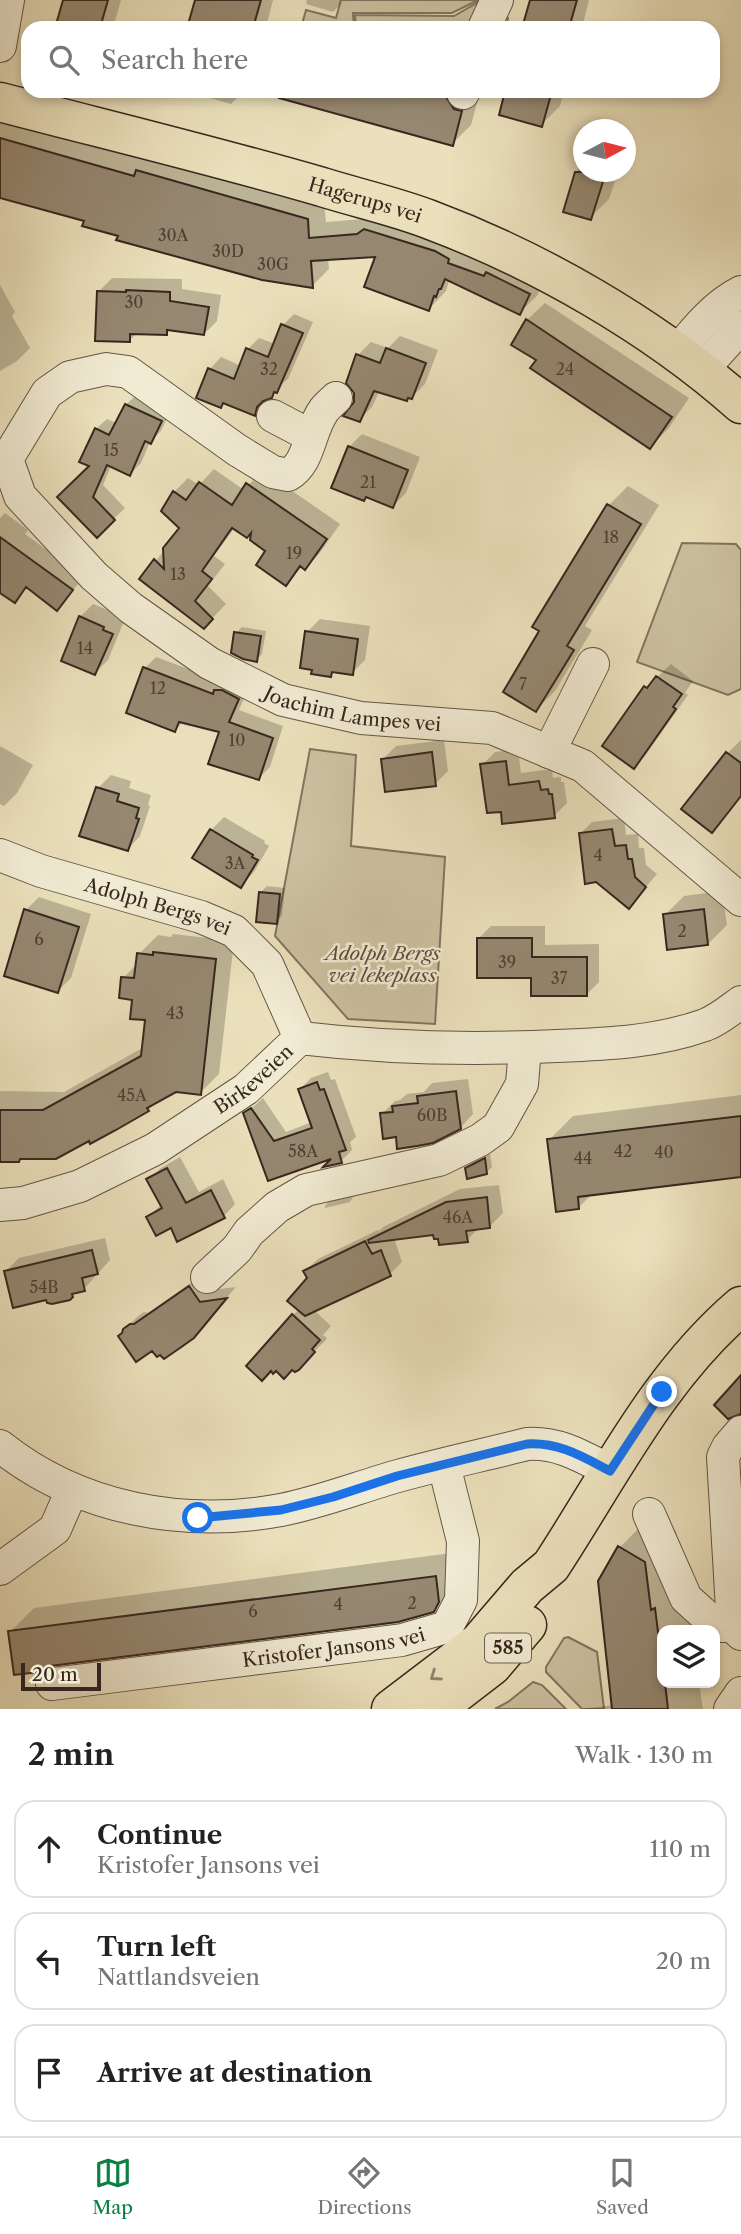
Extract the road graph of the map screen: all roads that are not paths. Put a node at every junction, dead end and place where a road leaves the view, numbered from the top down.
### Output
1 (8, 0) edge
2 (497, 0) edge
3 (487, 21) edge
4 (0, 46) edge
5 (0, 102) edge
6 (741, 292) edge
7 (741, 327) edge
8 (689, 361) junction
9 (336, 398) dead end
10 (741, 404) edge
11 (273, 416) dead end
12 (311, 436) junction
13 (3, 457) edge
14 (593, 664) dead end
15 (550, 752) junction
16 (0, 855) edge
17 (741, 900) edge
18 (741, 1002) edge
19 (300, 1038) junction
20 (525, 1048) junction
21 (0, 1205) edge
22 (207, 1277) dead end
23 (741, 1306) edge
24 (741, 1432) edge
25 (0, 1446) edge
26 (444, 1465) junction
27 (610, 1471) junction
28 (72, 1490) junction
29 (649, 1514) dead end
30 (551, 1566) junction
31 (0, 1569) edge
32 (737, 1630) edge
33 (52, 1684) dead end
34 (741, 1693) edge
35 (391, 1709) edge
36 (436, 1709) edge
37 (730, 1709) edge

1 - 4 street
2 - 3 street
5 - 8 main road, Hagerups vei
6 - 8 street
7 - 8 street
8 - 10 main road, Hagerups vei
9 - 12 street
11 - 12 street
12 - 13 street, Joachim Lampes vei
13 - 15 street, Joachim Lampes vei
14 - 15 street
15 - 17 street, Joachim Lampes vei
16 - 19 street, Adolph Bergs vei
18 - 20 street, Birkeveien
19 - 20 street, Birkeveien
19 - 21 street, Birkeveien
20 - 22 street
23 - 27 main road, 585
24 - 32 street
25 - 28 street
26 - 27 street
26 - 28 street
26 - 33 street, Kristofer Jansons vei
27 - 30 main road, 585
28 - 31 street
29 - 32 street
30 -> 35 main road, 585
30 - 36 main road, 585
34 - 37 street

